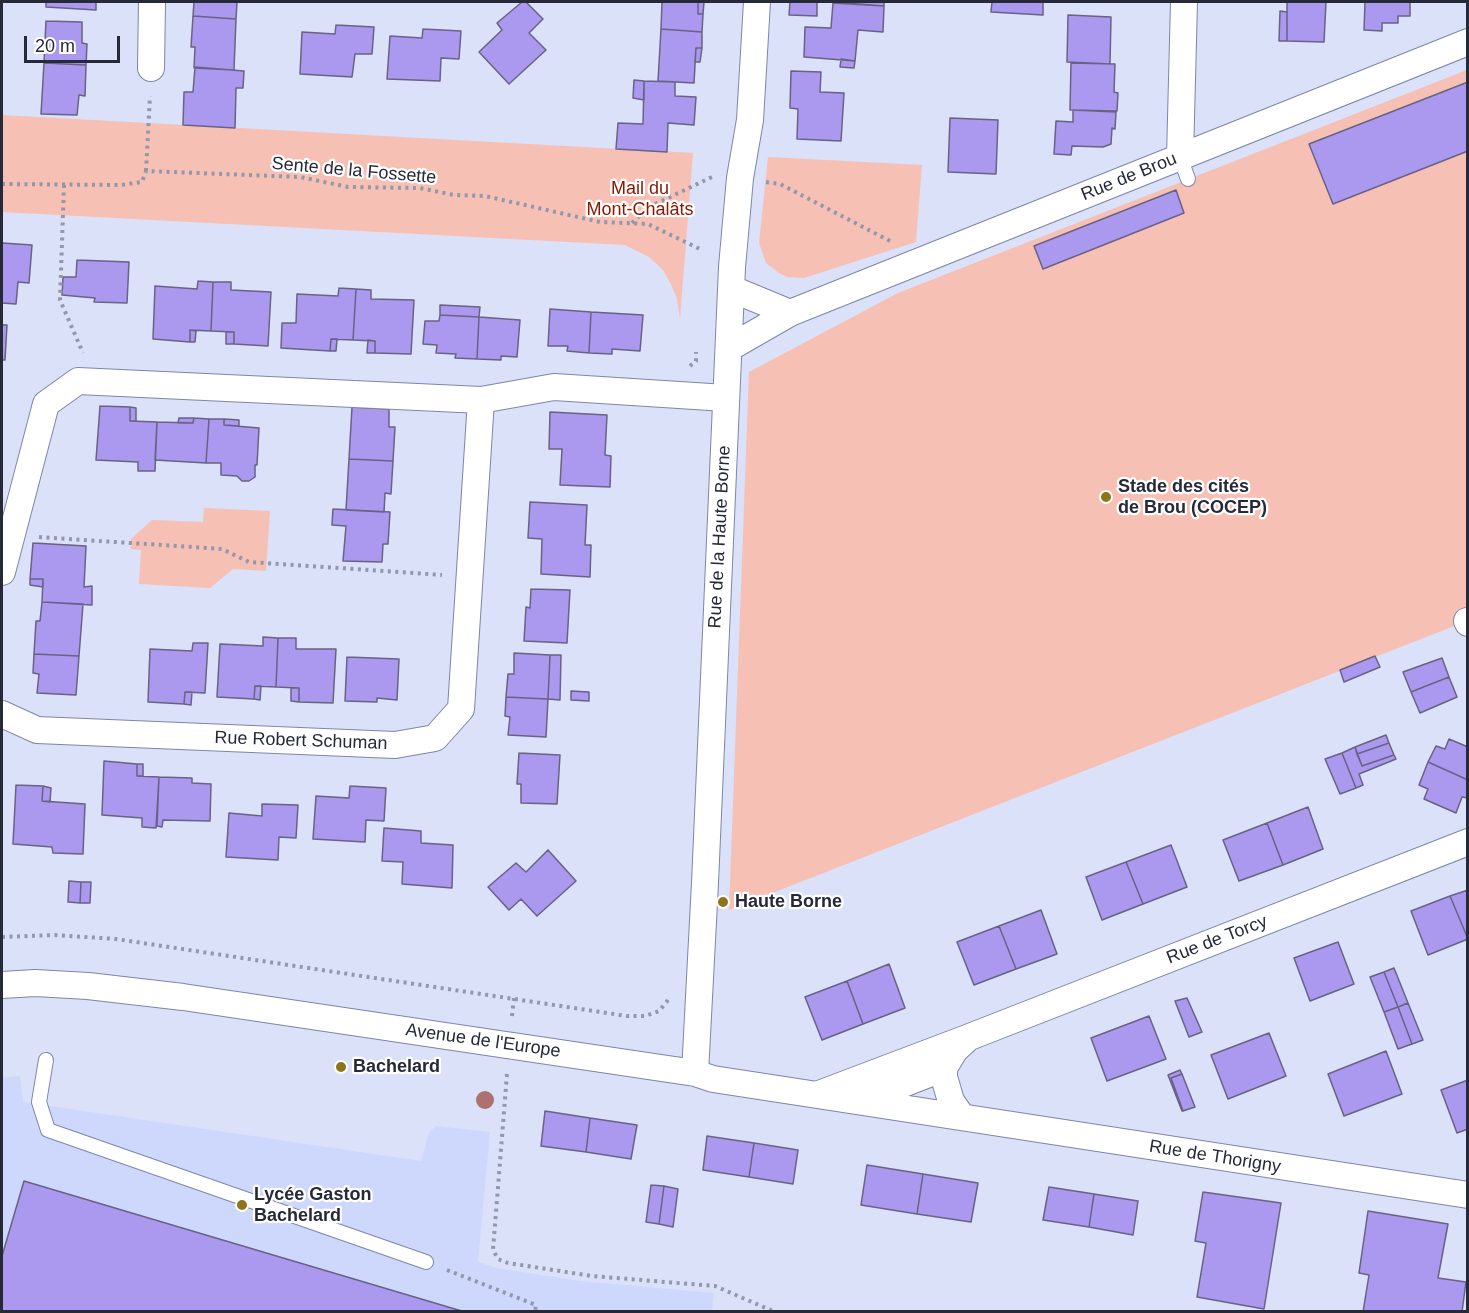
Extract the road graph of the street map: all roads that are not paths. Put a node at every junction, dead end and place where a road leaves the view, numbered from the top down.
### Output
1 (152, 2) edge
2 (757, 2) edge
3 (1184, 2) edge
4 (1467, 42) edge
5 (151, 68) road end
6 (1184, 168) junction
7 (732, 289) junction
8 (790, 313) junction
9 (729, 348) junction
10 (726, 398) junction
11 (481, 400) junction
12 (2, 572) edge
13 (2, 714) edge
14 (1467, 842) edge
15 (2, 984) edge
16 (968, 1038) junction
17 (46, 1060) dead end
18 (944, 1068) junction
19 (695, 1073) junction
20 (815, 1095) junction
21 (860, 1101) junction
22 (962, 1117) junction
23 (1467, 1195) edge
24 (426, 1262) road end

1 - 5 street
2 - 7 street, Rue de la Haute Borne
3 - 6 street
4 - 6 street, Rue de Brou
6 - 8 street, Rue de Brou
7 - 8 street
7 - 9 street, Rue de la Haute Borne
8 - 9 street, Rue de Brou
9 - 10 street, Rue de la Haute Borne
10 - 11 street
10 - 19 street, Rue de la Haute Borne
11 - 12 street
11 - 13 street, Rue Robert Schuman
14 - 16 street, Rue de Torcy
15 - 19 street, Avenue de l'Europe
16 - 18 street, Rue de Torcy
16 - 20 street, Rue de Torcy
17 - 24 lane
18 - 21 street
18 - 22 street
19 - 20 street, Avenue de l'Europe
20 - 21 street, Avenue de l'Europe
21 - 22 street, Avenue de l'Europe
22 - 23 street, Rue de Thorigny

